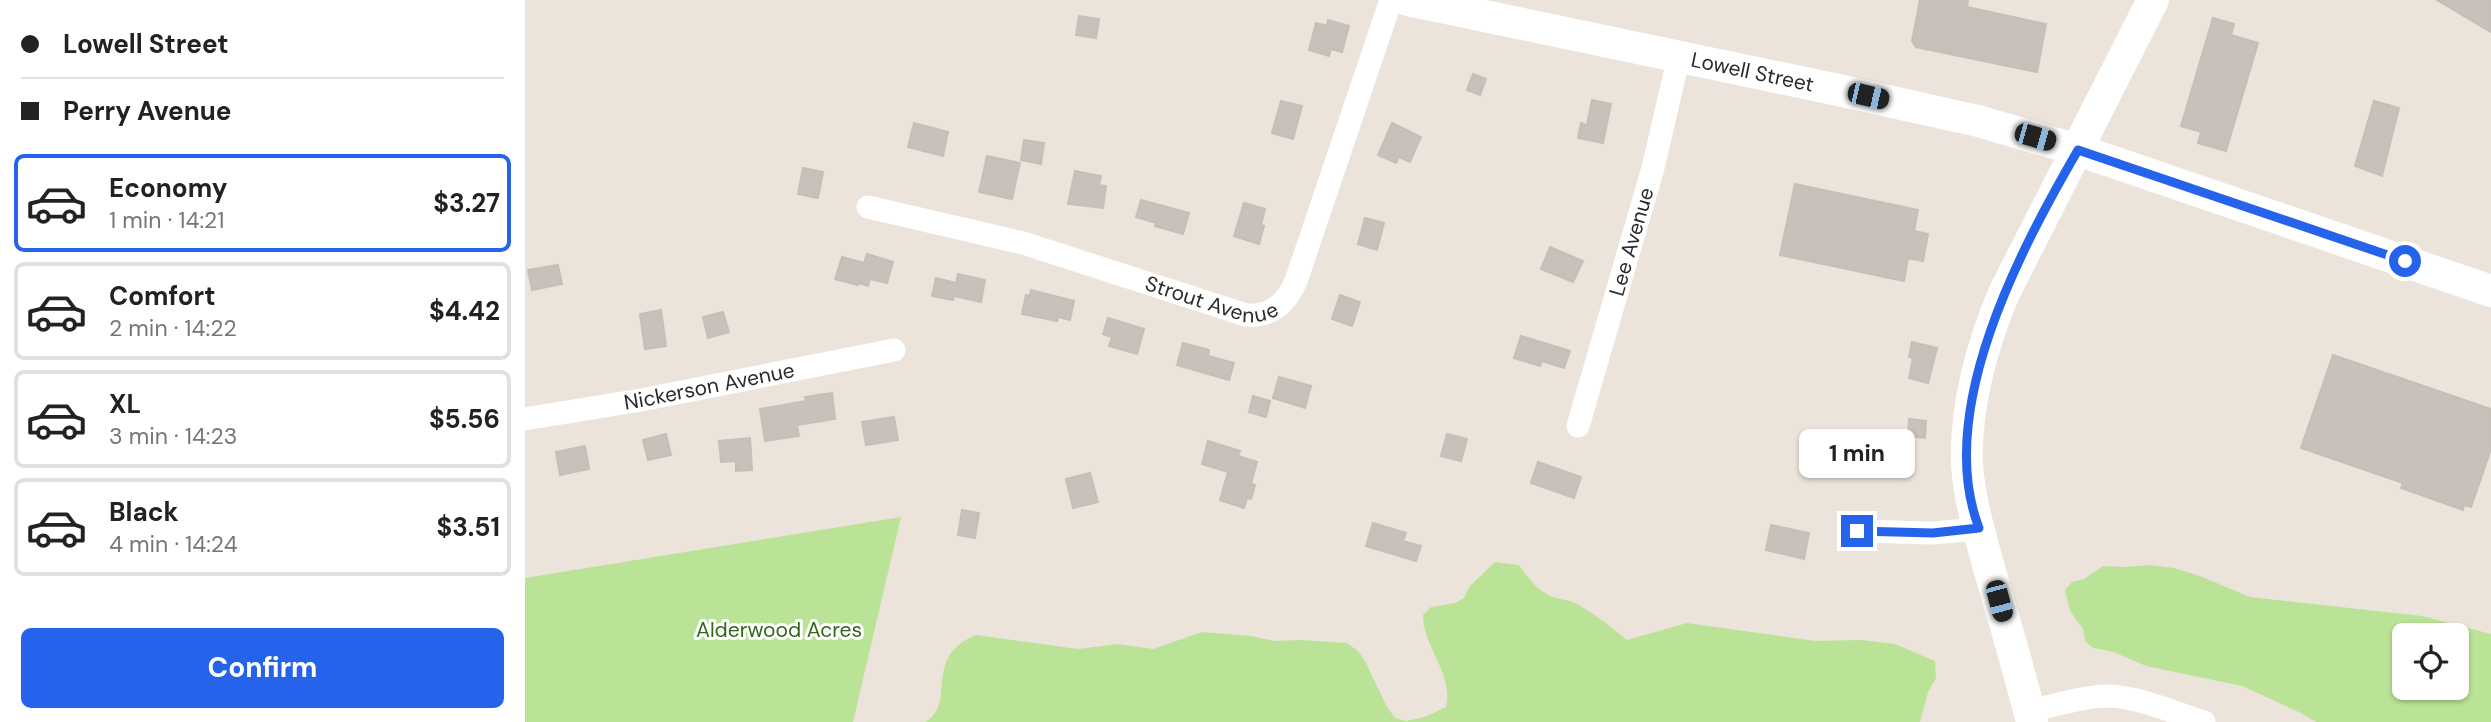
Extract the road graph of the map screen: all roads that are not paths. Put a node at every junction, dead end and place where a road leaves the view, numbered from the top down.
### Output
1 (1391, 0) edge
2 (1408, 0) edge
3 (2153, 0) edge
4 (1679, 56) junction
5 (2078, 150) junction
6 (868, 207) dead end
7 (2491, 291) edge
8 (894, 349) dead end
9 (525, 419) edge
10 (1578, 426) dead end
11 (1979, 528) junction
12 (1857, 531) dead end
13 (2031, 717) edge
14 (2204, 722) edge

1 - 6 street, Strout Avenue
2 - 4 main road, Lowell Street
3 - 5 main road
4 - 5 main road, Lowell Street
4 - 10 street, Lee Avenue
5 - 7 main road, Lowell Street
5 - 11 main road
8 - 9 street, Nickerson Avenue
11 - 12 street
11 - 13 main road
13 - 14 street

